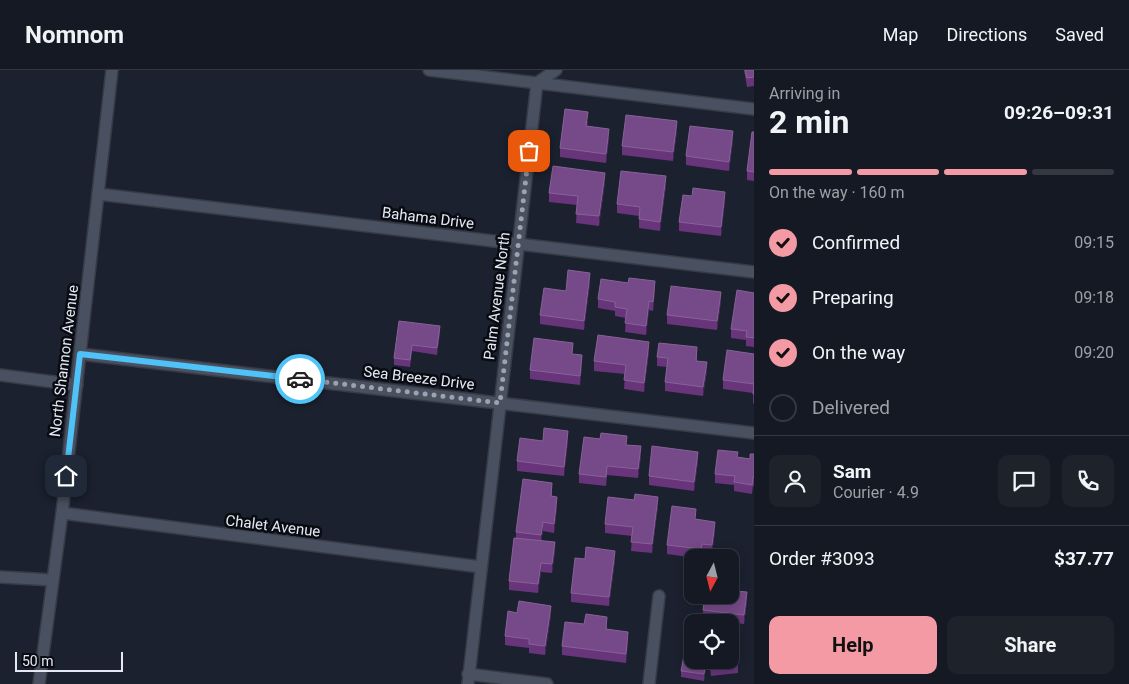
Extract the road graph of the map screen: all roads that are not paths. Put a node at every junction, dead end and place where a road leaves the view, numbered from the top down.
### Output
1 (112, 70) edge
2 (429, 70) edge
3 (556, 70) edge
4 (537, 83) junction
5 (754, 109) edge
6 (98, 194) junction
7 (519, 244) junction
8 (754, 272) edge
9 (80, 354) junction
10 (0, 374) edge
11 (77, 385) junction
12 (500, 403) junction
13 (754, 434) edge
14 (62, 513) junction
15 (481, 567) junction
16 (0, 576) edge
17 (53, 580) junction
18 (659, 596) dead end
19 (468, 679) edge
20 (39, 684) edge
21 (547, 684) edge
22 (649, 684) edge

1 - 6 street, North Shannon Avenue
2 - 4 street
3 - 4 street
4 - 5 street
4 - 7 street, Palm Avenue North
6 - 7 street, Bahama Drive
6 - 9 street, North Shannon Avenue
7 - 8 street, Bahama Drive
7 - 12 street, Palm Avenue North
9 - 11 street, North Shannon Avenue
9 - 12 street, Sea Breeze Drive
10 - 11 street
11 - 14 street, North Shannon Avenue
12 - 13 street, Sea Breeze Drive
12 - 15 street, Palm Avenue North
14 - 15 street, Chalet Avenue
14 - 17 street, North Shannon Avenue
15 - 19 street, Palm Avenue North
16 - 17 street
17 - 20 street, North Shannon Avenue
18 - 22 street
19 - 21 street

